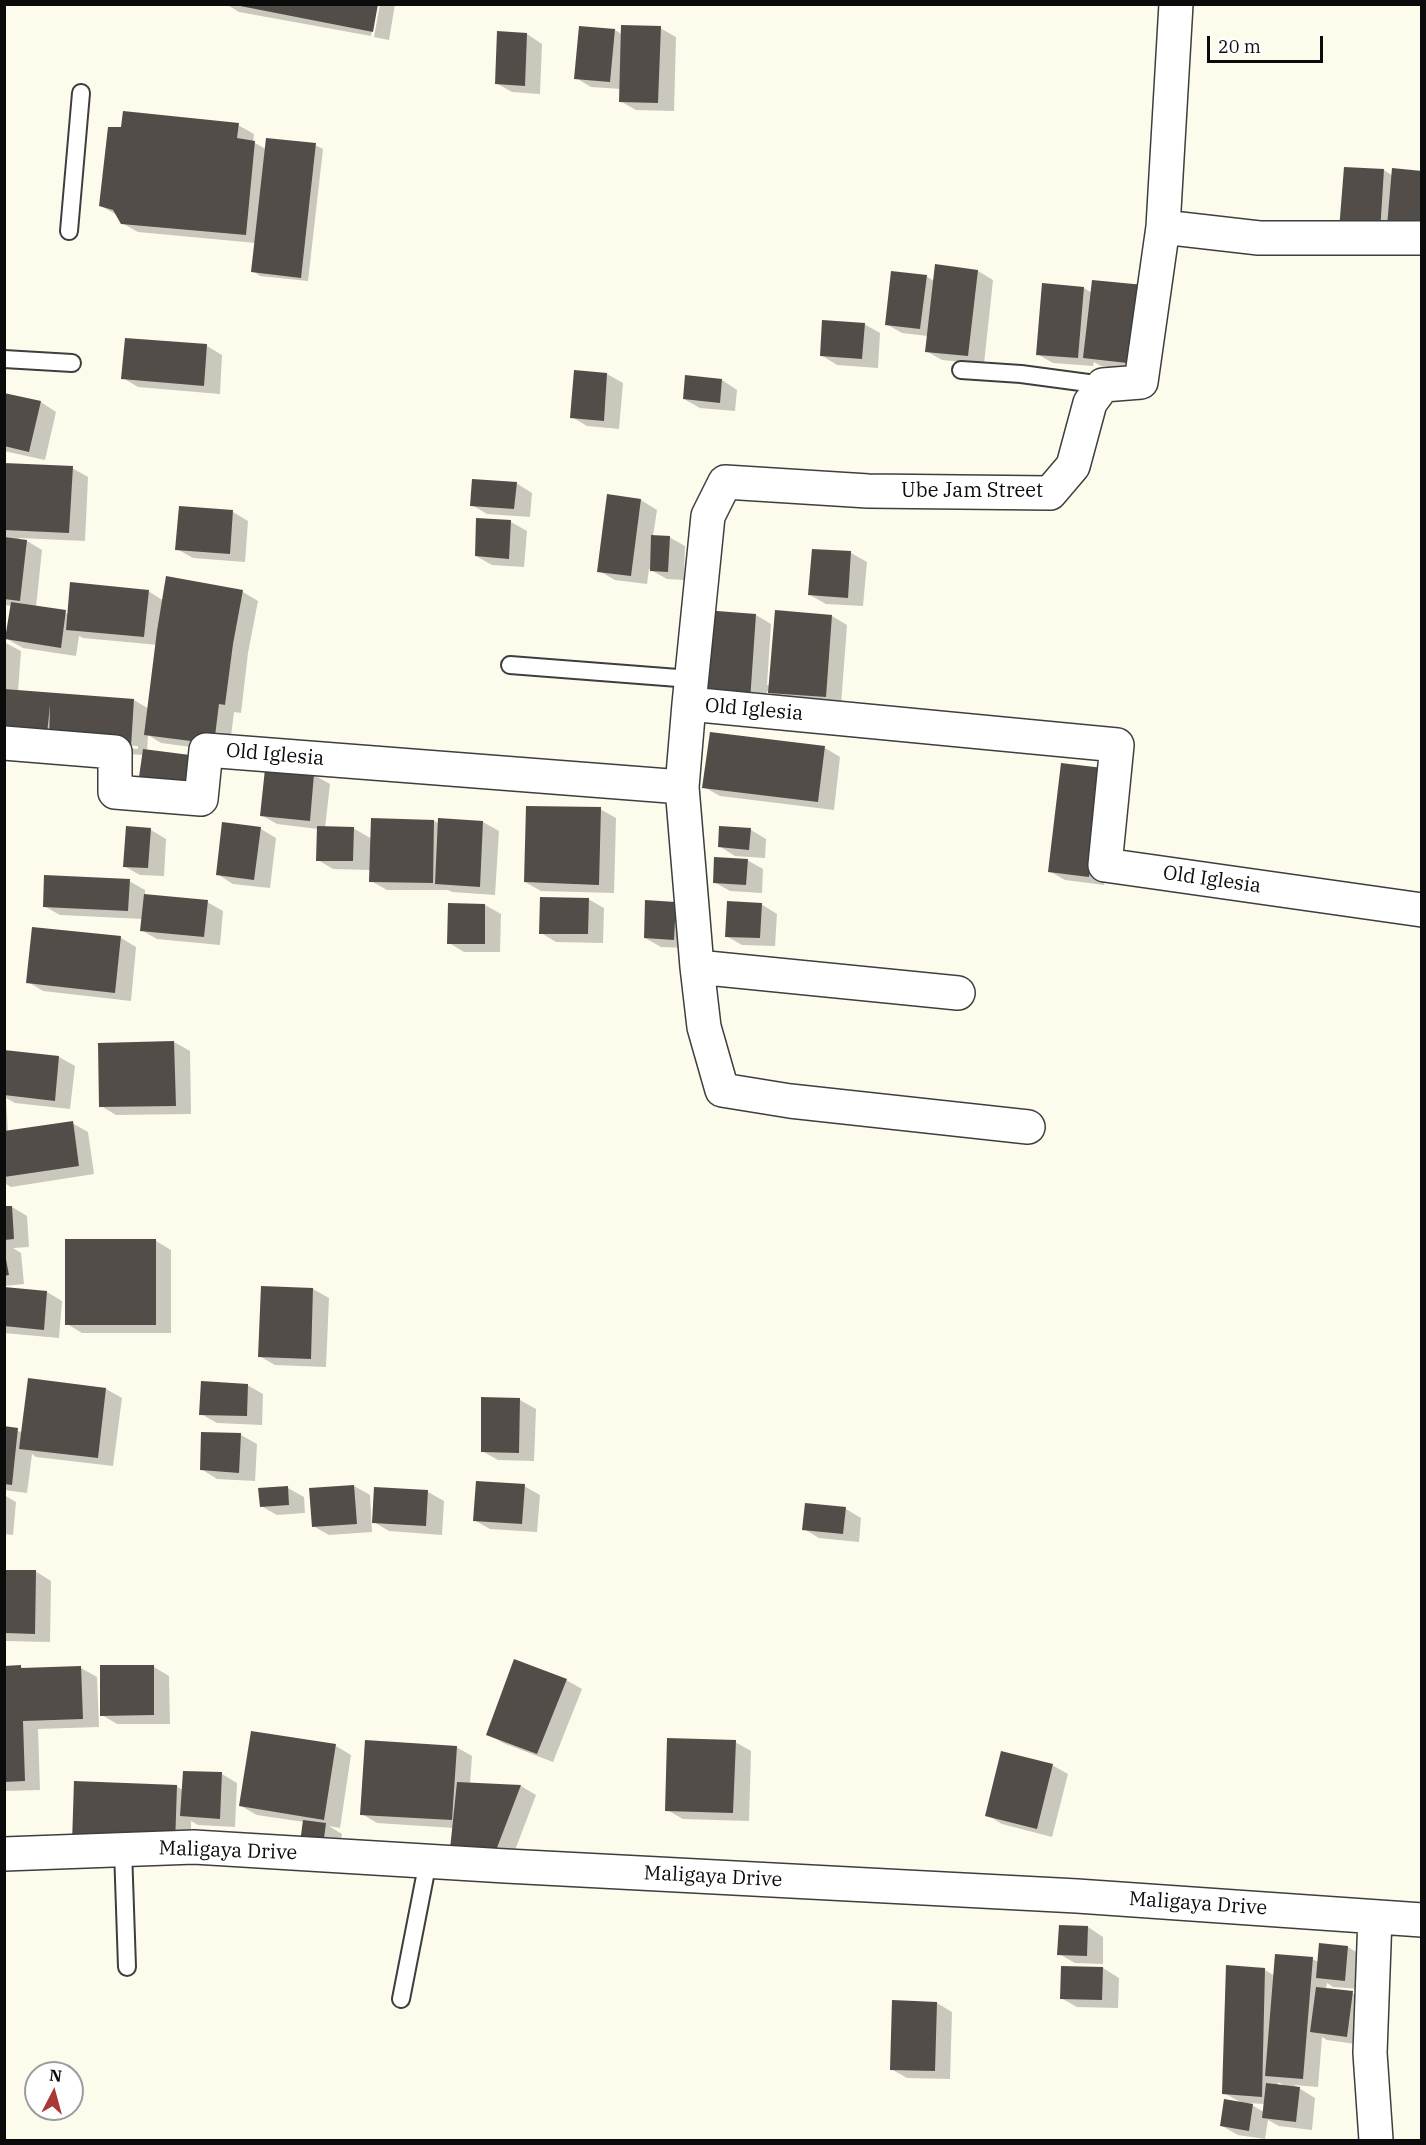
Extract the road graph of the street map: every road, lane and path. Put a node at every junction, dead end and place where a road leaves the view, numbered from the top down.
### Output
1 (1176, 4) edge
2 (81, 93) dead end
3 (1163, 227) junction
4 (69, 231) dead end
5 (1422, 238) edge
6 (4, 359) edge
7 (72, 363) dead end
8 (961, 370) dead end
9 (1103, 385) junction
10 (510, 665) dead end
11 (690, 691) junction
12 (4, 742) edge
13 (682, 788) junction
14 (1422, 910) edge
15 (697, 967) junction
16 (958, 993) dead end
17 (1029, 1127) dead end
18 (123, 1850) junction
19 (4, 1854) edge
20 (428, 1861) junction
21 (1375, 1917) junction
22 (1422, 1920) edge
23 (127, 1967) dead end
24 (401, 1999) dead end
25 (1376, 2140) edge

1 - 3 street
2 - 4 lane
3 - 5 street
3 - 9 street
6 - 7 lane
8 - 9 lane
9 - 11 street, Ube Jam Street
10 - 11 lane
11 - 13 street, Old Iglesia
11 - 14 street, Old Iglesia
12 - 13 street, Old Iglesia
13 - 15 street
15 - 16 street
15 - 17 street
18 - 19 street, Maligaya Drive
18 - 20 street, Maligaya Drive
18 - 23 lane
20 - 21 street, Maligaya Drive
20 - 24 lane
21 - 22 street, Maligaya Drive
21 - 25 street

